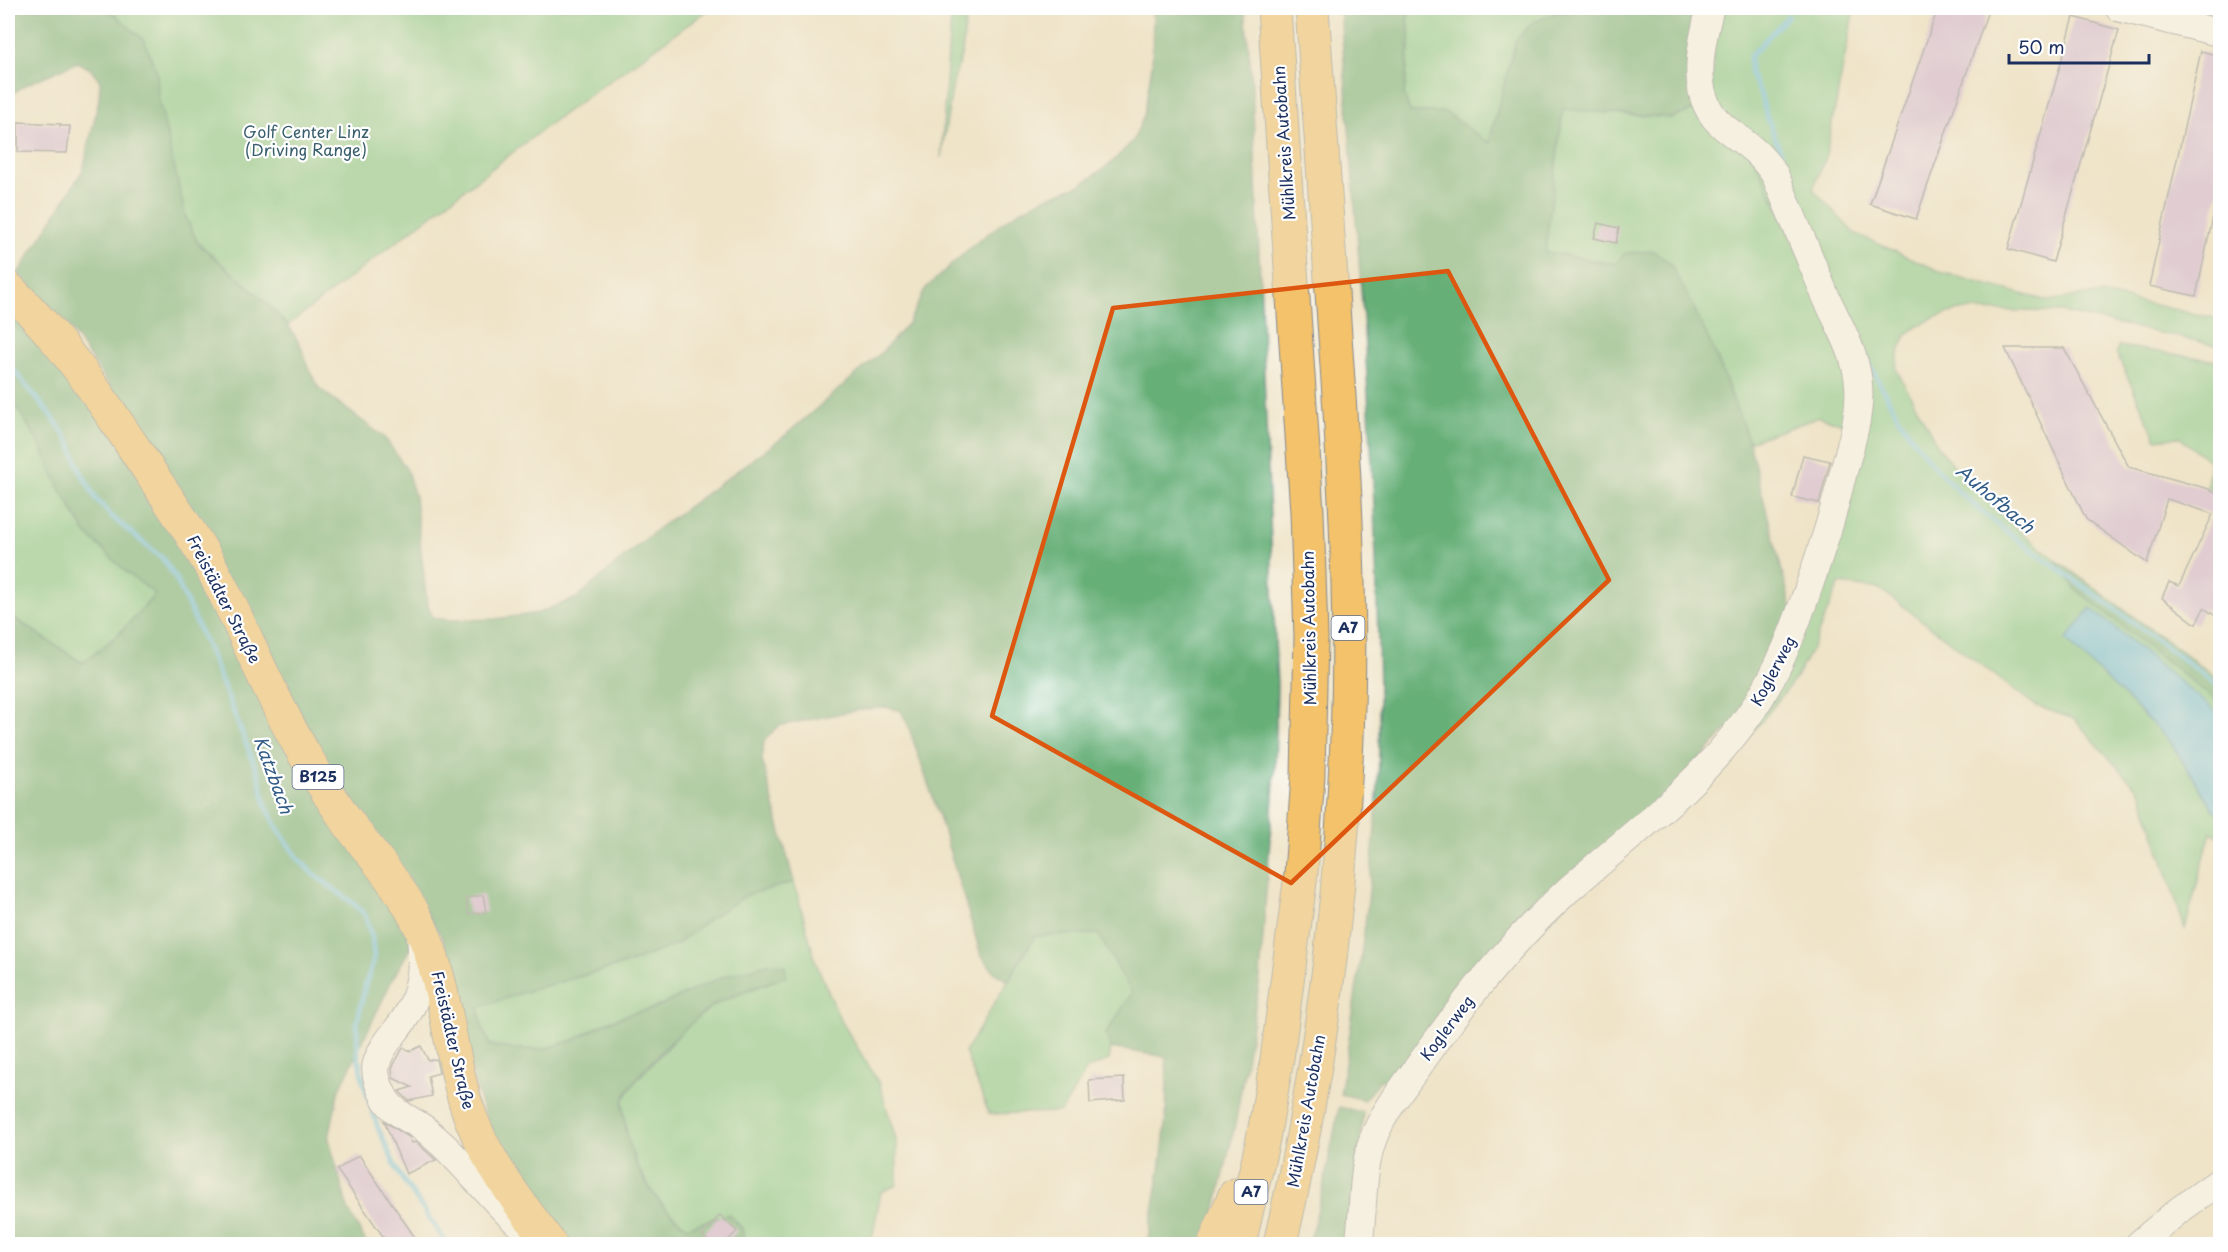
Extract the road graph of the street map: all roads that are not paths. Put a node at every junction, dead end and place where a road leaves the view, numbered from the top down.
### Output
1 (1274, 8) edge
2 (1312, 8) edge
3 (1710, 8) edge
4 (2119, 8) edge
5 (2220, 33) edge
6 (8, 288) edge
7 (419, 924) junction
8 (1263, 1140) junction
9 (2220, 1181) edge
10 (543, 1245) edge
11 (550, 1245) edge
12 (1214, 1245) edge
13 (1239, 1245) edge
14 (1280, 1245) edge
15 (1359, 1245) edge
16 (2139, 1245) edge

1 - 8 main road, Mühlkreis Autobahn / A7
2 - 14 main road, Mühlkreis Autobahn / A7
3 - 15 street, Koglerweg
4 - 5 street
6 - 7 main road, Freistädter Straße / B125
7 - 10 street, Freistädter Straße
7 - 11 main road, Freistädter Straße / B125
8 - 12 main road
8 - 13 main road, Mühlkreis Autobahn / A7
9 - 16 street

